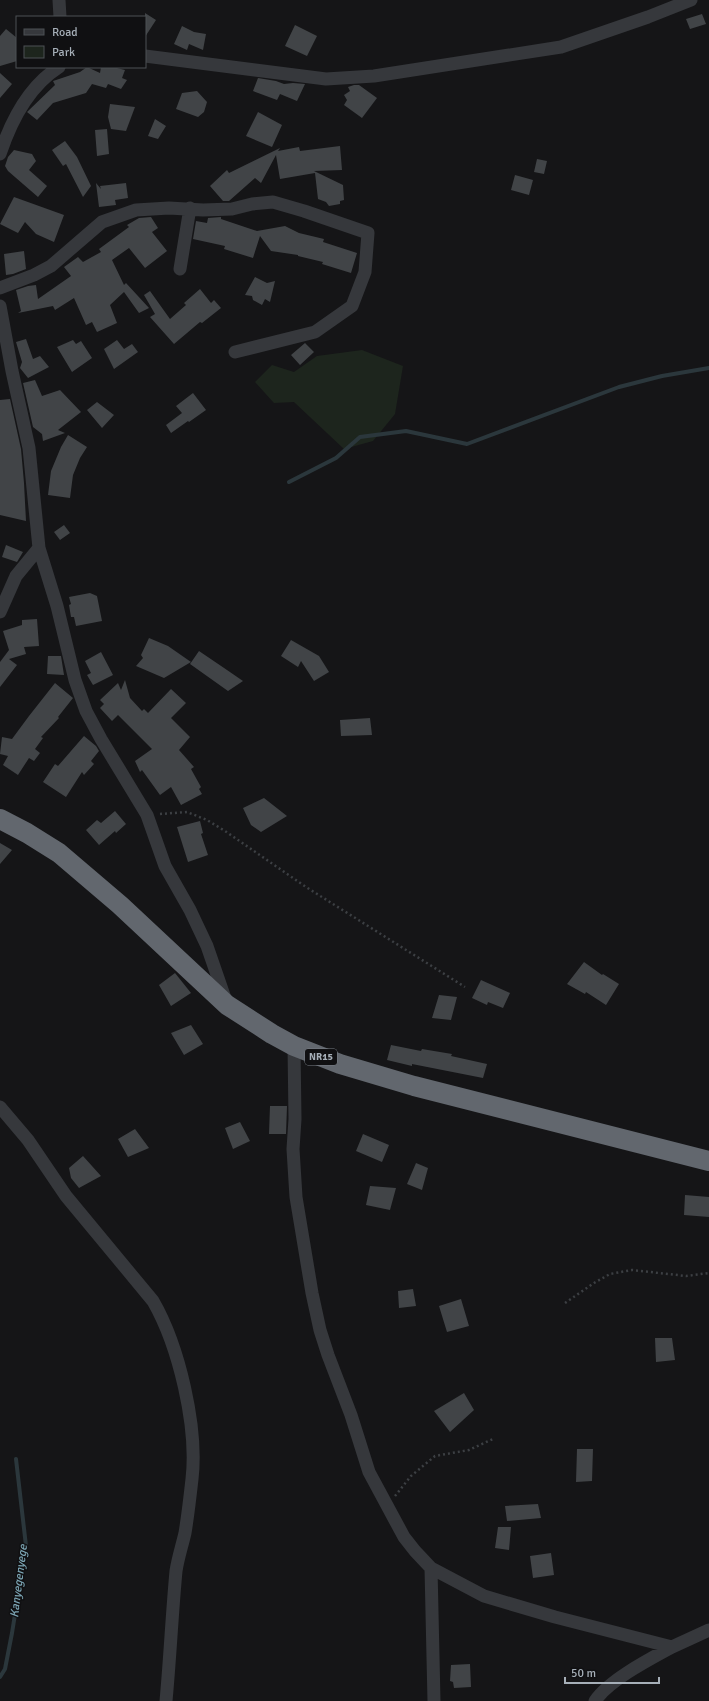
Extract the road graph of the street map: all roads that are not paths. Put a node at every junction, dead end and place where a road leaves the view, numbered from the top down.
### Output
1 (59, 0) edge
2 (691, 0) edge
3 (60, 16) edge
4 (146, 56) edge
5 (48, 72) edge
6 (0, 154) edge
7 (190, 208) junction
8 (180, 269) dead end
9 (0, 288) edge
10 (0, 306) edge
11 (235, 352) dead end
12 (39, 548) junction
13 (0, 612) edge
14 (0, 819) edge
15 (227, 1005) junction
16 (294, 1046) junction
17 (0, 1107) edge
18 (709, 1161) edge
19 (431, 1568) junction
20 (709, 1630) edge
21 (672, 1647) junction
22 (166, 1701) edge
23 (434, 1701) edge
24 (596, 1701) edge

1 - 3 street
2 - 4 street
5 - 6 street
7 - 8 street
7 - 9 street
7 - 11 street
10 - 12 street
12 - 13 street
12 - 15 street
14 - 15 highway, NR15
15 - 16 highway, NR15
16 - 18 highway, NR15
16 - 19 street
17 - 22 street
19 - 21 street
19 - 23 street
20 - 21 street
21 - 24 street

